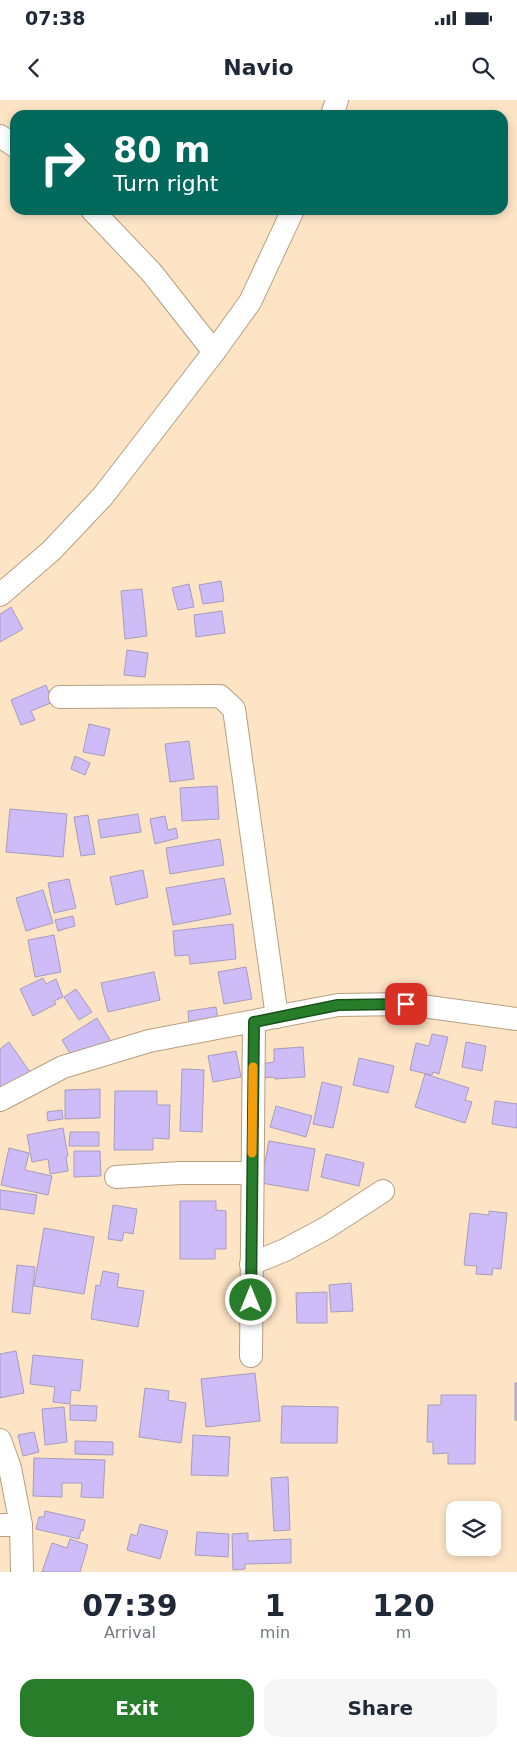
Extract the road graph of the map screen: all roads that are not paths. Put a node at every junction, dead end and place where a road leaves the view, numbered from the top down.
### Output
1 (97, 215) edge
2 (291, 215) edge
3 (214, 352) junction
4 (0, 595) edge
5 (60, 697) dead end
6 (277, 1017) junction
7 (517, 1019) edge
8 (254, 1022) junction
9 (0, 1100) edge
10 (251, 1173) junction
11 (116, 1177) dead end
12 (383, 1191) dead end
13 (251, 1264) junction
14 (251, 1356) dead end
15 (0, 1440) edge
16 (11, 1525) edge
17 (22, 1572) edge

1 - 3 street
2 - 3 street
3 - 4 street
5 - 6 street
6 - 7 street
6 - 8 street
8 - 9 street
8 - 10 street
10 - 11 street
10 - 13 street
12 - 13 street
13 - 14 street
15 - 16 street
16 - 17 street

